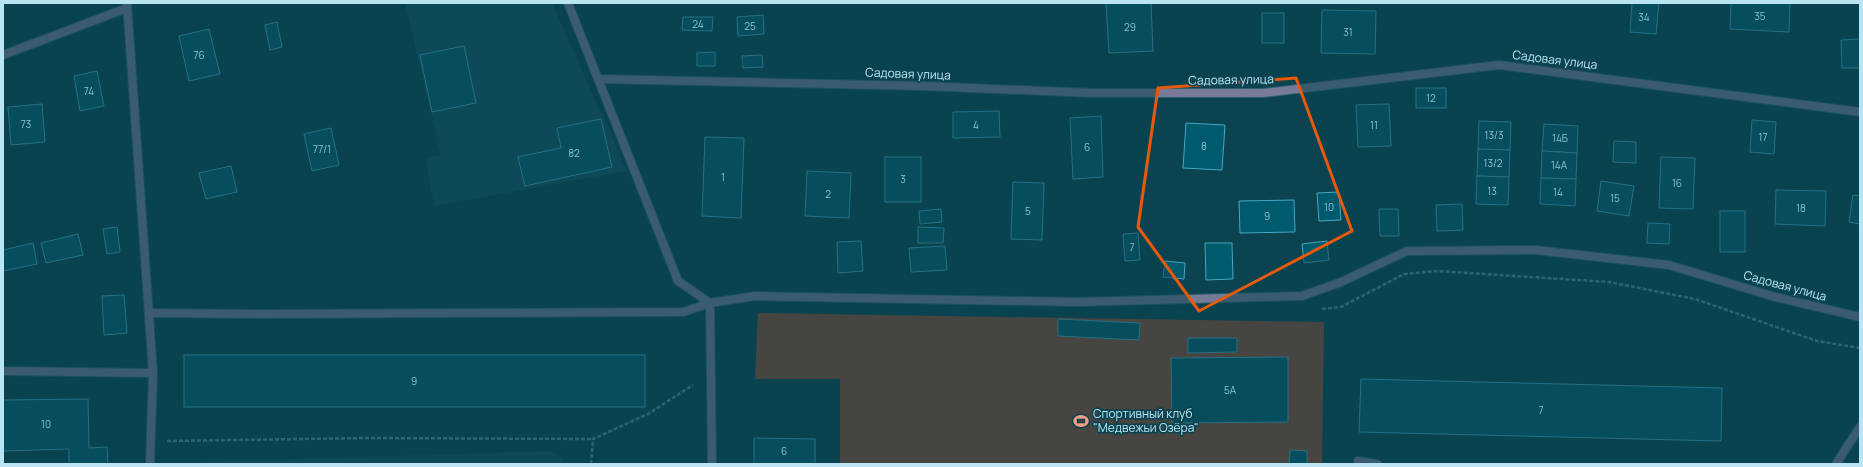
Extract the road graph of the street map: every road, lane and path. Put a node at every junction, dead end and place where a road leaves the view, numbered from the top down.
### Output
1 (568, 3) edge
2 (127, 5) edge
3 (3, 55) edge
4 (598, 79) junction
5 (1860, 112) edge
6 (710, 303) junction
7 (149, 313) junction
8 (1860, 317) edge
9 (3, 371) edge
10 (153, 374) junction
11 (711, 375) junction
12 (1860, 427) edge
13 (593, 439) junction
14 (151, 442) junction
15 (1358, 461) dead end
16 (150, 464) edge
17 (591, 464) edge
18 (712, 464) edge
19 (1377, 464) edge
20 (1836, 464) edge

1 - 4 street
2 - 3 street
2 - 7 street
4 - 5 street, Садовая улица
4 - 6 street
6 - 7 street, Садовая улица
6 - 8 street, Садовая улица
6 - 11 street
7 - 10 street
9 - 10 street
10 - 14 street
11 - 13 path
11 - 18 street
12 - 20 street
13 - 14 path
13 - 17 path
14 - 16 street
15 - 19 street

